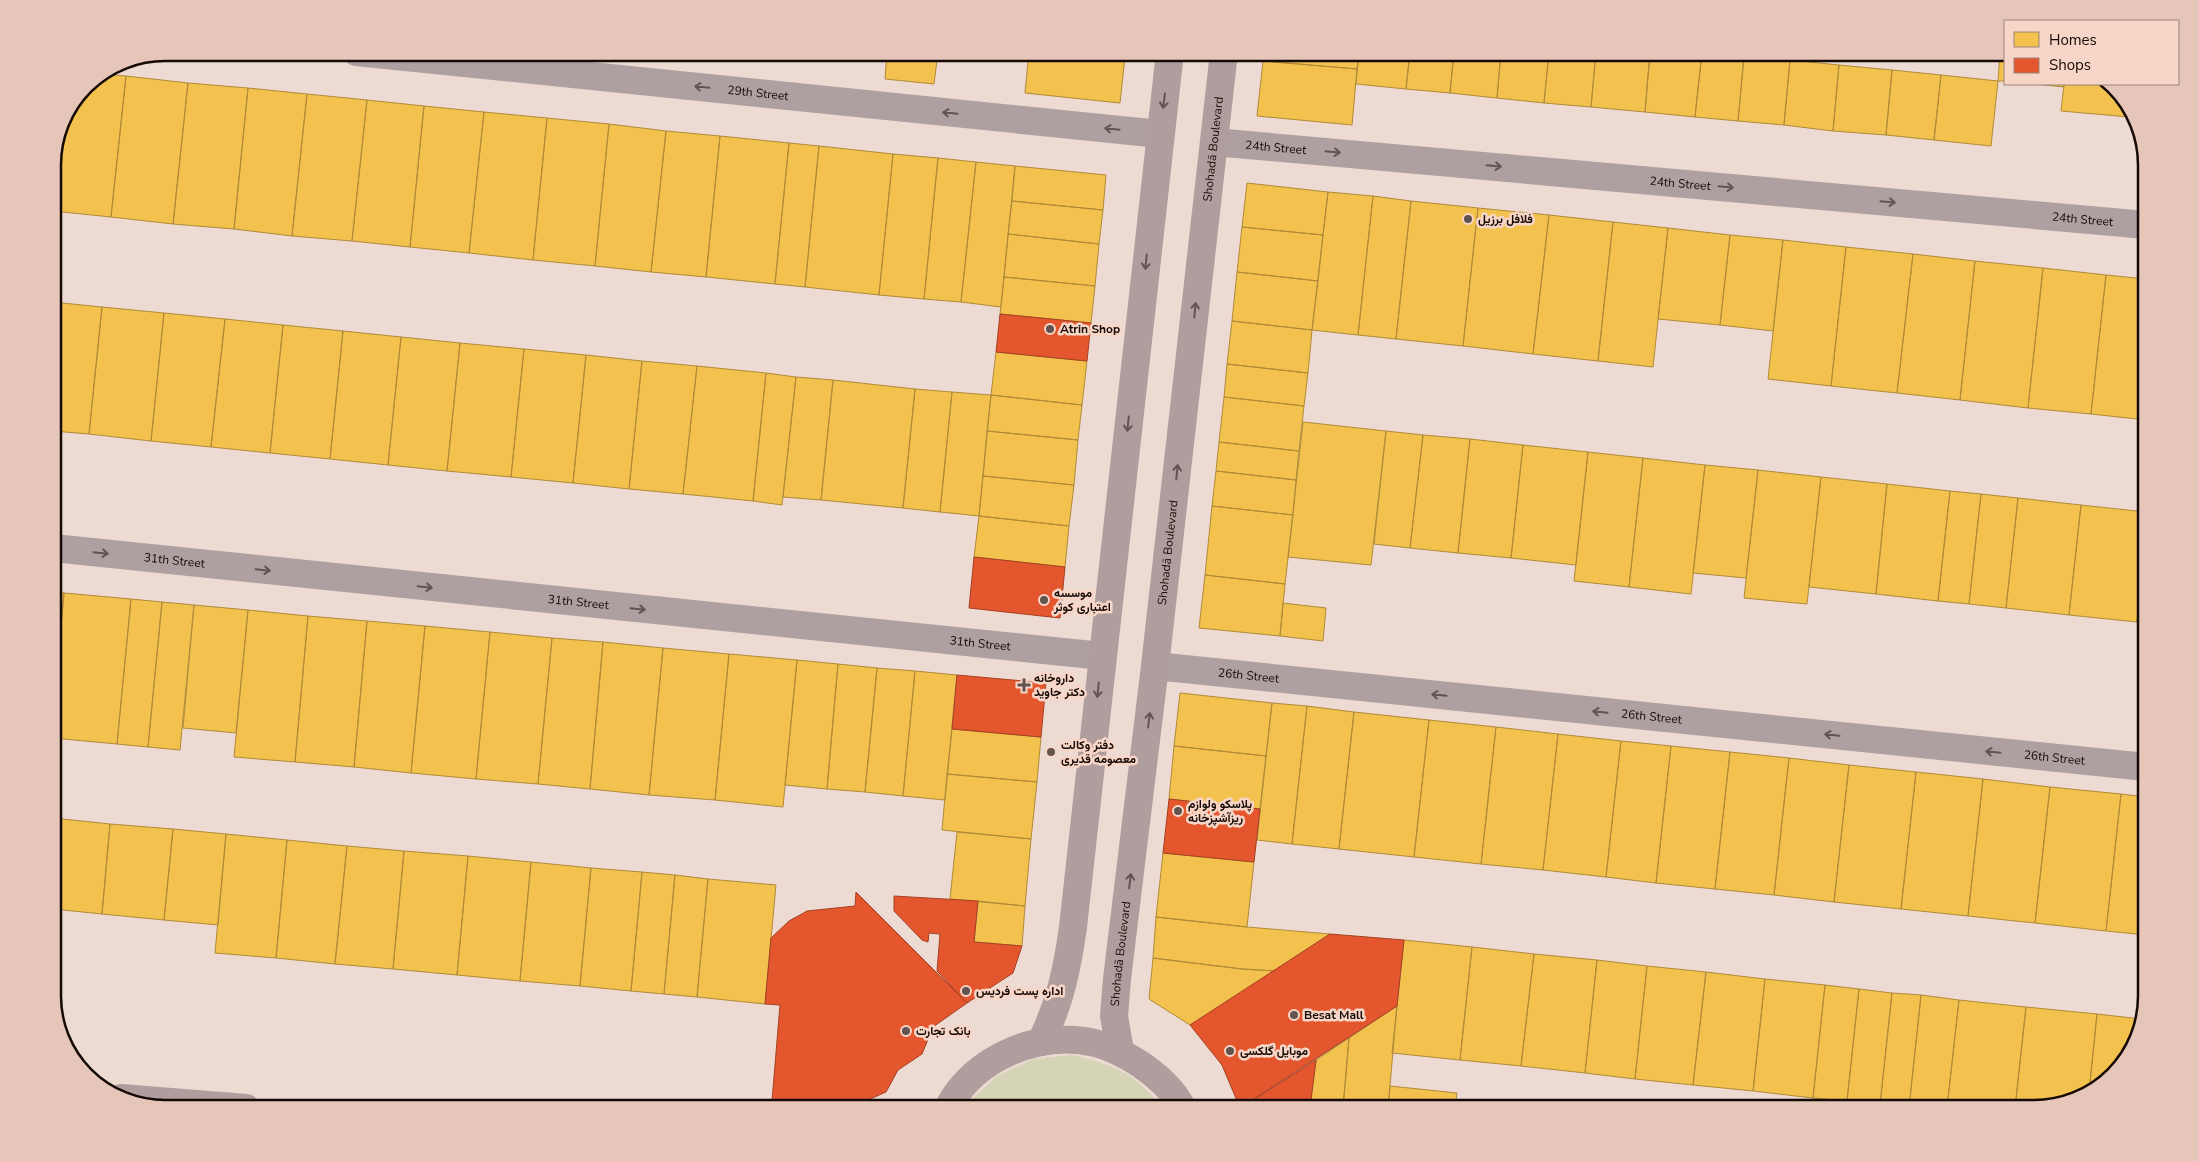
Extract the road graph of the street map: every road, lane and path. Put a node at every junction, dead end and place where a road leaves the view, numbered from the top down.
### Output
1 (444, 61) edge
2 (1169, 61) edge
3 (1223, 61) edge
4 (1160, 134) junction
5 (1214, 142) junction
6 (2138, 224) edge
7 (61, 549) edge
8 (1102, 656) junction
9 (1155, 666) junction
10 (2138, 766) edge
11 (1041, 1042) junction
12 (1120, 1051) junction
13 (952, 1100) edge
14 (1176, 1100) edge

4 -> 1 street, 29th Street
2 -> 4 main road
3 - 5 main road, Shohadā Boulevard
4 -> 8 main road
5 -> 6 street, 24th Street
9 -> 5 main road, Shohadā Boulevard
7 -> 8 street, 31th Street
8 -> 11 main road
10 -> 9 street, 26th Street
12 -> 9 main road, Shohadā Boulevard
11 - 12 main road
11 - 13 main road
12 - 14 main road

